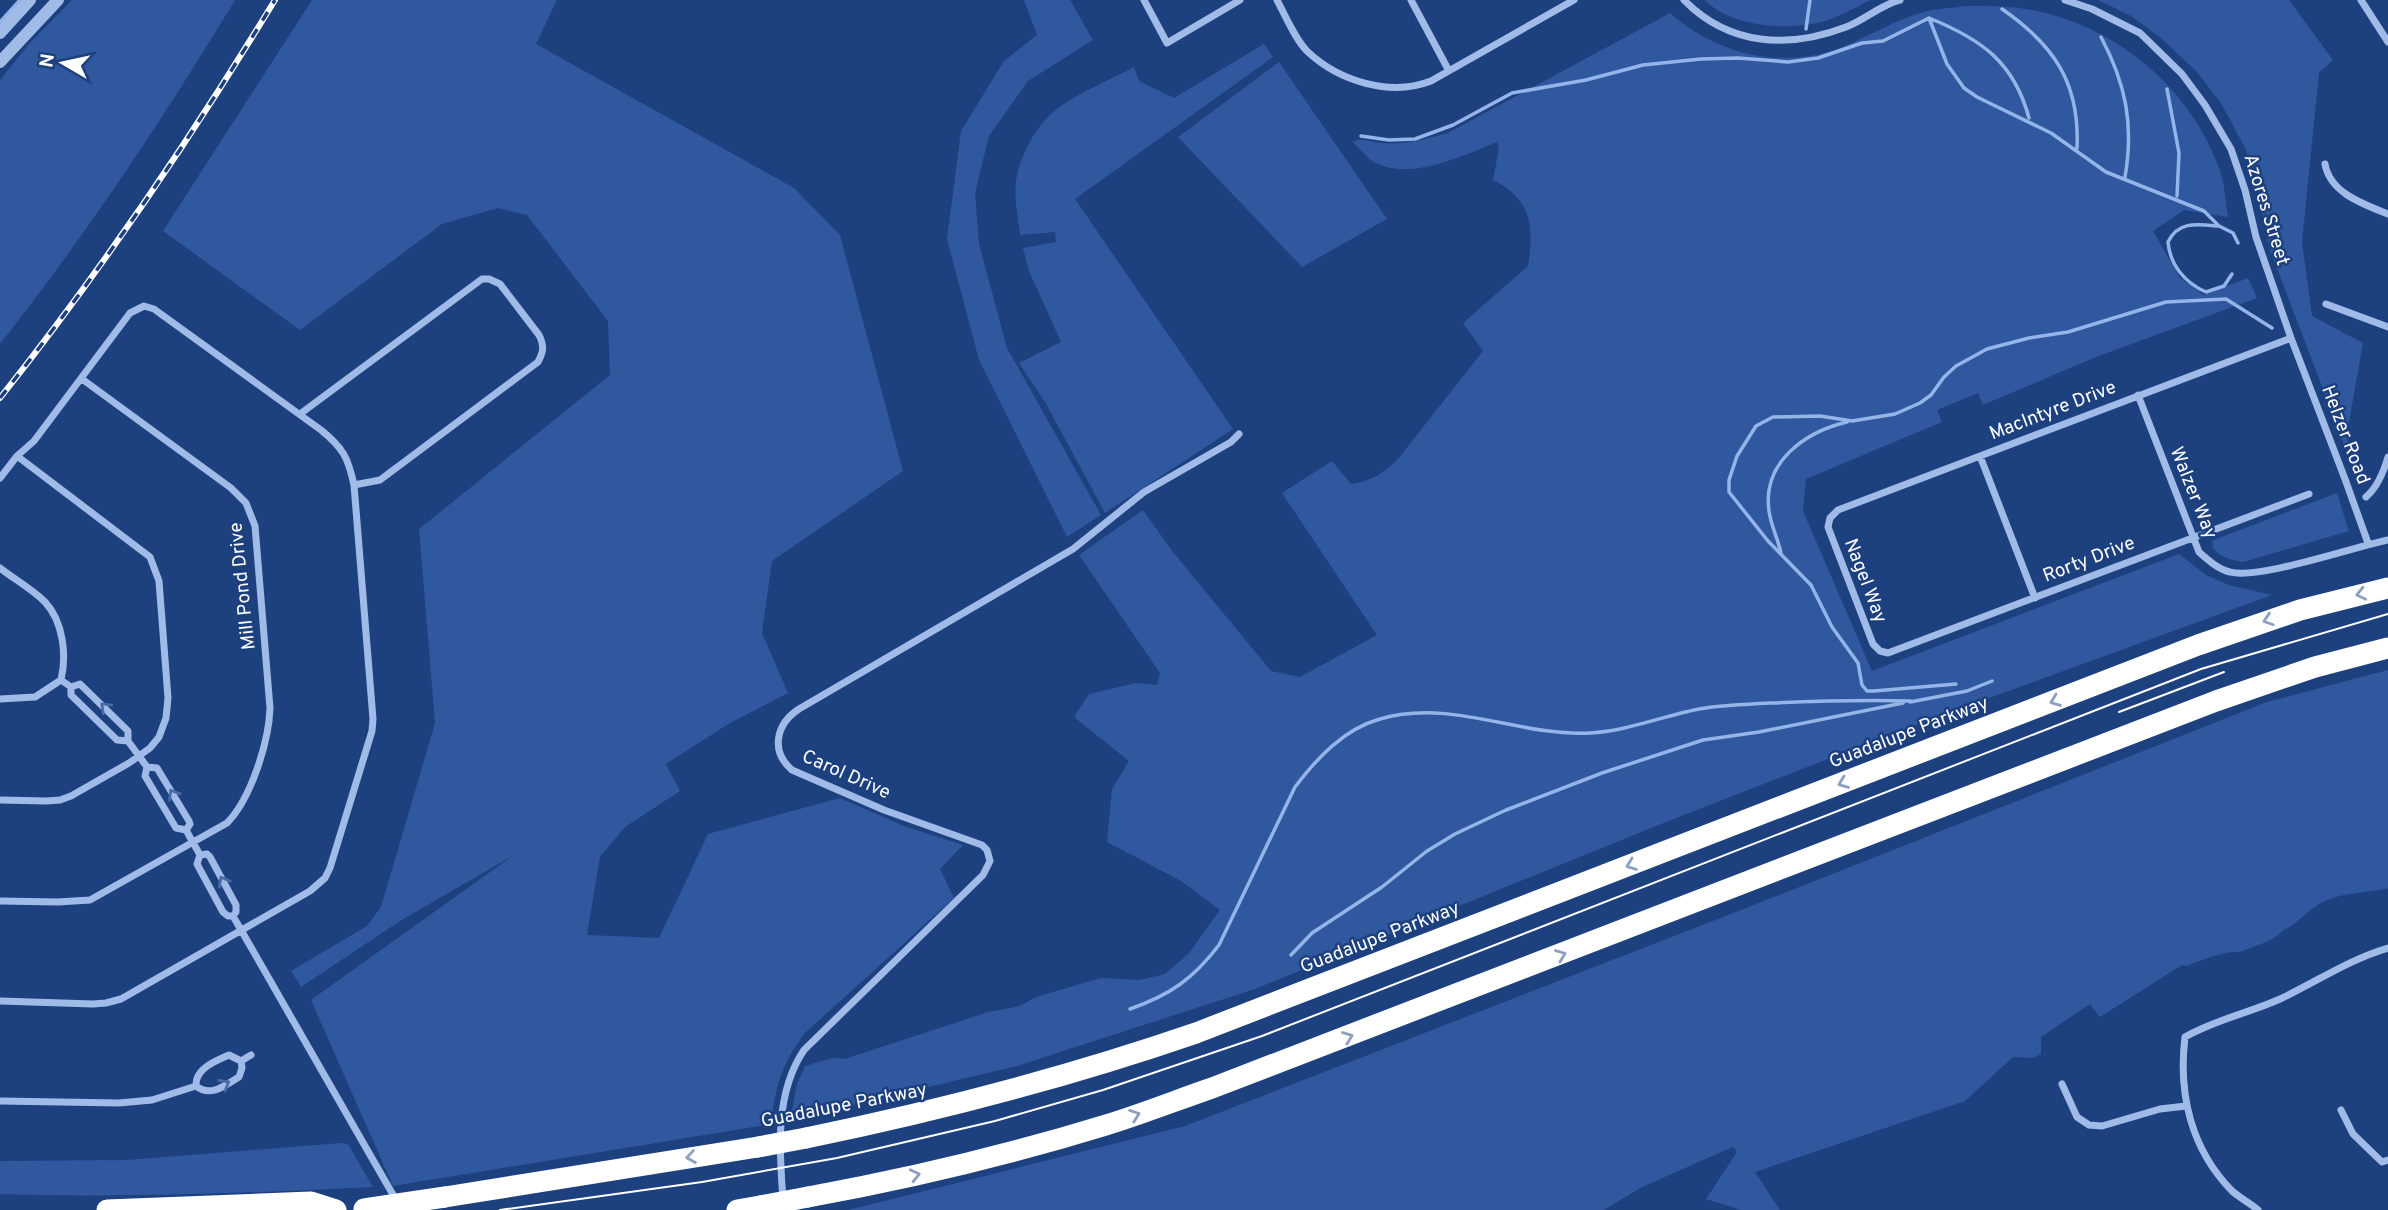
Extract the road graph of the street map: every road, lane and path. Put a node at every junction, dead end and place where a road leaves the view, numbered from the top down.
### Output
1 (30, 0) edge
2 (58, 0) edge
3 (1144, 0) edge
4 (1240, 0) edge
5 (1277, 0) edge
6 (1411, 0) edge
7 (1574, 0) edge
8 (1684, 0) edge
9 (1900, 0) edge
10 (2065, 0) edge
11 (2361, 0) edge
12 (0, 33) edge
13 (2388, 42) edge
14 (0, 62) edge
15 (1449, 71) junction
16 (2325, 164) dead end
17 (2388, 214) edge
18 (2326, 304) dead end
19 (2388, 327) edge
20 (2291, 338) junction
21 (82, 379) junction
22 (2138, 395) junction
23 (300, 414) junction
24 (1239, 434) dead end
25 (17, 456) junction
26 (1980, 456) junction
27 (2388, 457) edge
28 (0, 478) edge
29 (354, 485) junction
30 (2309, 494) dead end
31 (2366, 497) dead end
32 (1830, 518) joint
33 (2193, 537) junction
34 (2388, 540) edge
35 (2368, 544) junction
36 (0, 568) edge
37 (2388, 587) edge
38 (2035, 598) junction
39 (2388, 648) edge
40 (1880, 651) joint
41 (61, 680) junction
42 (71, 687) junction
43 (0, 699) edge
44 (128, 741) junction
45 (139, 756) junction
46 (147, 767) junction
47 (0, 800) edge
48 (186, 830) junction
49 (194, 843) junction
50 (200, 855) junction
51 (0, 901) edge
52 (233, 916) junction
53 (240, 931) junction
54 (2388, 948) edge
55 (0, 1001) edge
56 (251, 1055) dead end
57 (241, 1061) junction
58 (2062, 1084) dead end
59 (196, 1086) junction
60 (0, 1101) edge
61 (2186, 1106) junction
62 (2341, 1110) dead end
63 (2388, 1160) edge
64 (360, 1209) edge
65 (107, 1210) edge
66 (336, 1210) edge
67 (402, 1210) edge
68 (737, 1210) edge
69 (783, 1210) edge
70 (2258, 1210) edge

1 - 12 street
2 - 14 street
3 - 4 street
5 - 15 street
6 - 15 street
7 - 15 street
8 - 9 street
10 - 20 street, Azores Street
11 - 13 street
16 - 17 street
18 - 19 street
20 - 22 street, MacIntyre Drive
20 - 35 street, Helzer Road
21 - 23 street
21 - 25 street
21 - 49 street, Mill Pond Drive
22 - 26 street, MacIntyre Drive
22 - 33 street, Walzer Way
23 - 29 street
23 - 29 street
24 - 69 street, Carol Drive
25 - 28 street
25 - 45 street
26 - 32 street, MacIntyre Drive
26 - 38 street
27 - 31 street
29 - 53 street
30 - 33 street, Rorty Drive
32 - 40 street, Nagel Way
33 - 35 street, Walzer Way
33 - 38 street, Rorty Drive
34 - 35 street, Walzer Way
36 - 41 street
37 -> 64 highway, Guadalupe Parkway, bridge
38 - 40 street, Rorty Drive
68 -> 39 highway, bridge
41 - 42 street
41 - 43 street
42 - 44 street
44 -> 42 street
44 - 45 street
45 - 46 street
45 - 47 street
46 - 48 street
48 -> 46 street
48 - 49 street
49 - 50 street
49 - 51 street, Mill Pond Drive
50 - 52 street
52 -> 50 street
52 - 53 street
53 - 55 street
53 - 67 street
54 - 61 street
56 - 57 street
57 - 59 street
59 -> 57 street
58 - 61 street
59 - 60 street
61 - 70 street
62 - 63 street
65 - 66 highway

